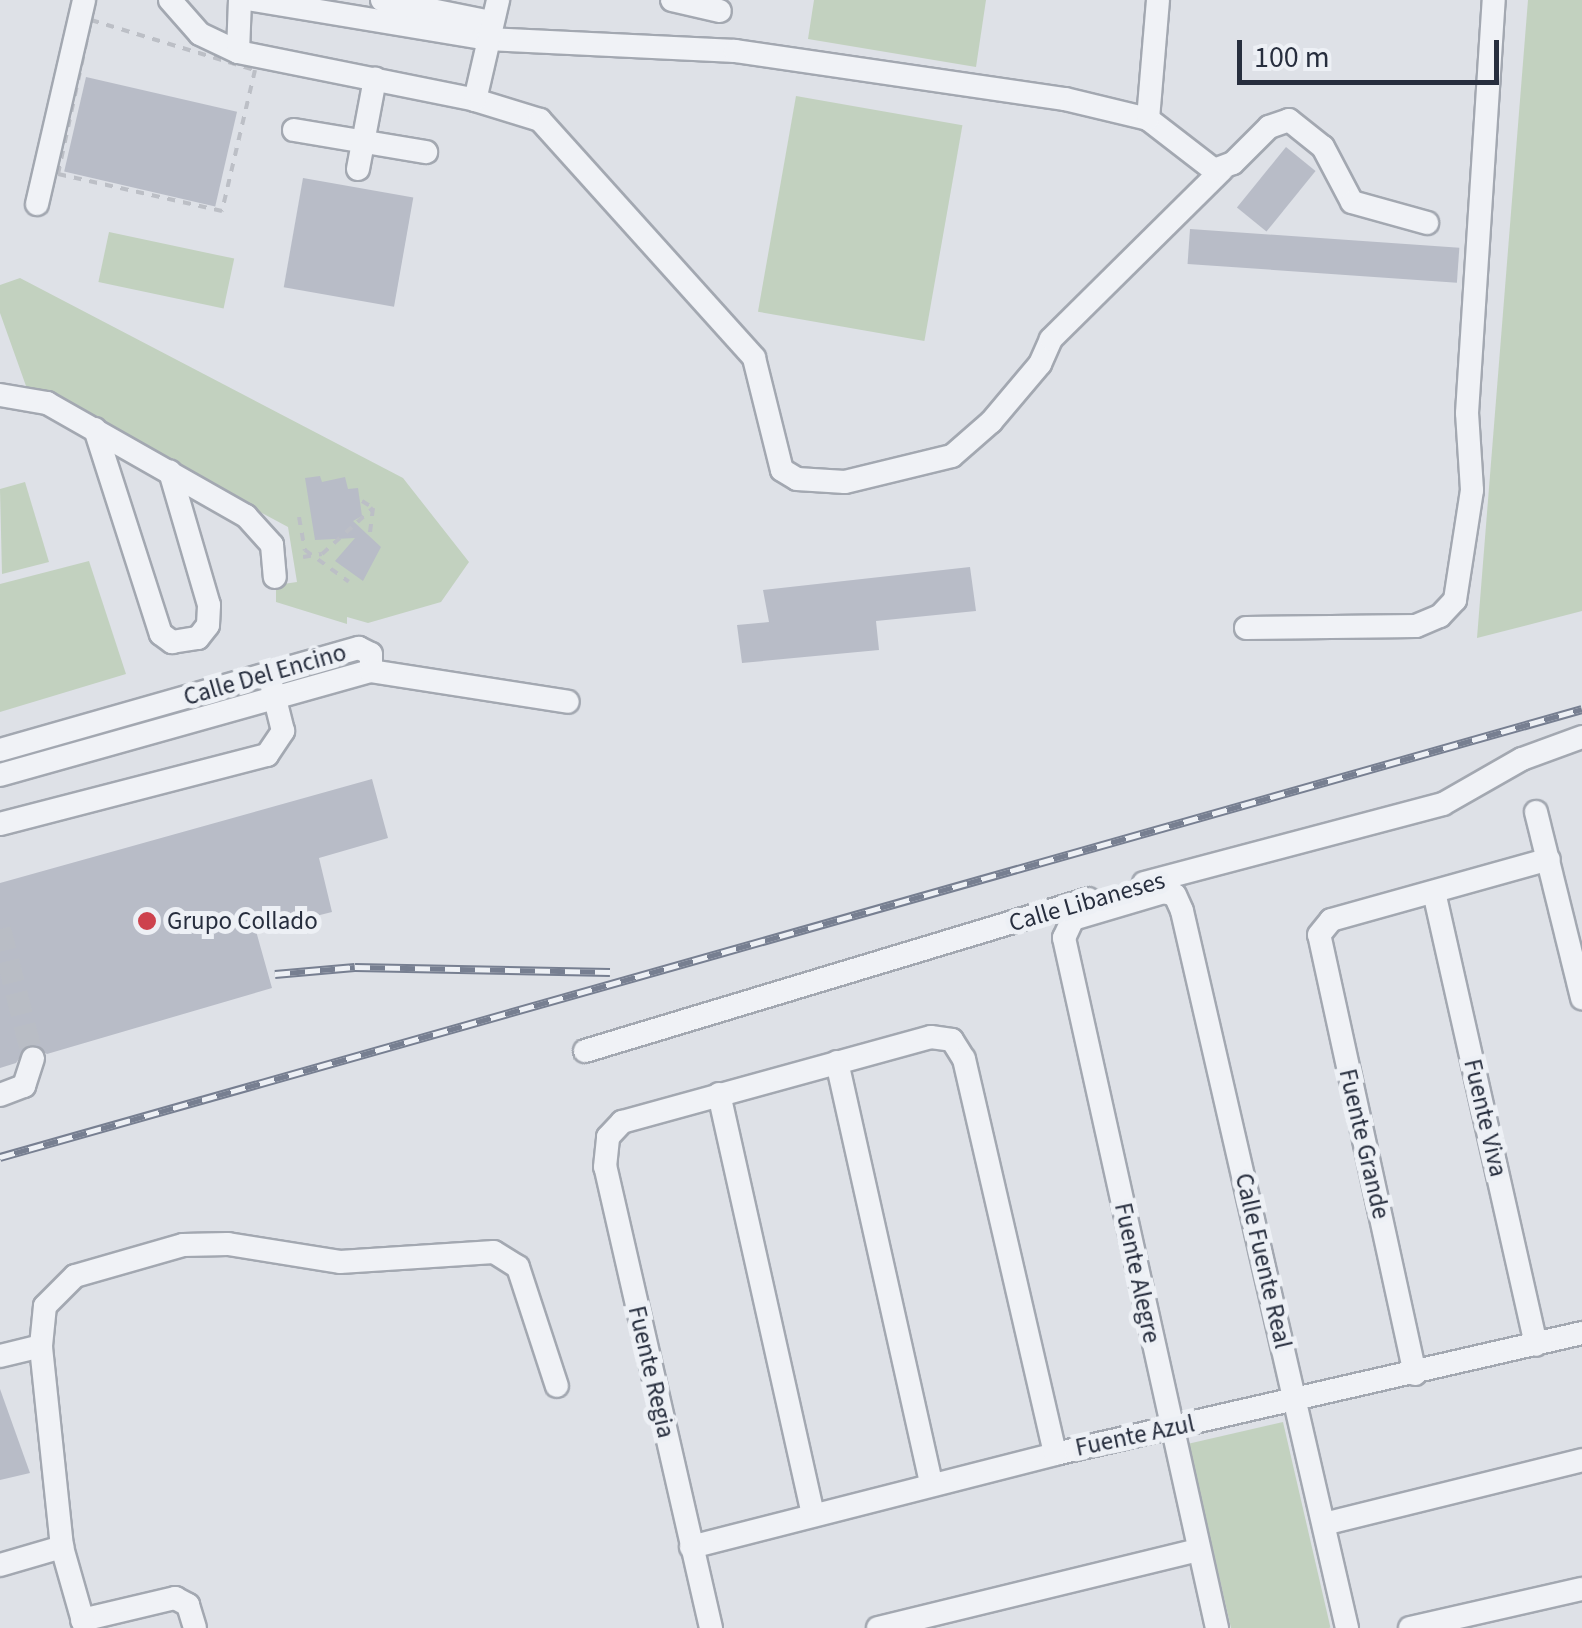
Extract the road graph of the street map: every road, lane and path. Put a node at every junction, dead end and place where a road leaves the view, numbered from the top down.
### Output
1 (84, 0) edge
2 (170, 0) edge
3 (240, 0) edge
4 (253, 0) edge
5 (382, 0) edge
6 (672, 0) edge
7 (1158, 0) edge
8 (1494, 0) edge
9 (720, 11) dead end
10 (492, 21) edge
11 (238, 52) junction
12 (256, 70) joint
13 (375, 79) junction
14 (475, 100) junction
15 (1158, 124) junction
16 (294, 130) dead end
17 (364, 142) junction
18 (426, 152) dead end
19 (358, 169) dead end
20 (1222, 170) junction
21 (37, 204) dead end
22 (1427, 223) dead end
23 (0, 395) edge
24 (94, 429) junction
25 (170, 472) junction
26 (362, 502) dead end
27 (372, 508) junction
28 (299, 517) dead end
29 (370, 532) dead end
30 (313, 555) junction
31 (303, 557) dead end
32 (275, 577) dead end
33 (349, 582) dead end
34 (1246, 628) dead end
35 (371, 671) junction
36 (269, 674) junction
37 (276, 698) junction
38 (568, 702) dead end
39 (1582, 737) edge
40 (0, 750) edge
41 (0, 776) edge
42 (1536, 812) dead end
43 (0, 824) edge
44 (1550, 859) junction
45 (1434, 892) junction
46 (1073, 919) joint
47 (1582, 998) edge
48 (585, 1051) dead end
49 (33, 1058) dead end
50 (838, 1062) junction
51 (719, 1094) junction
52 (0, 1095) edge
53 (1582, 1334) edge
54 (1536, 1345) junction
55 (41, 1346) junction
56 (0, 1356) edge
57 (1415, 1374) junction
58 (557, 1386) dead end
59 (1294, 1402) junction
60 (1171, 1428) junction
61 (1054, 1454) junction
62 (1582, 1460) edge
63 (931, 1484) junction
64 (813, 1515) junction
65 (1324, 1524) junction
66 (62, 1547) junction
67 (690, 1548) junction
68 (1199, 1550) junction
69 (0, 1565) edge
70 (1582, 1589) edge
71 (84, 1624) edge
72 (195, 1628) edge
73 (710, 1628) edge
74 (878, 1628) edge
75 (1216, 1628) edge
76 (1348, 1628) edge
77 (1410, 1628) edge

1 - 21 street
2 - 11 street
3 - 11 street
4 - 10 street
5 - 10 street
6 - 9 street
7 - 15 street
8 - 34 street
10 - 14 street
10 - 15 street
11 - 13 street
12 - 12 path
13 - 14 street
13 - 17 street
14 - 20 street
15 - 20 street
16 - 17 street
17 - 18 street
17 - 19 street
20 - 22 street
23 - 24 street
24 - 25 street
24 - 25 street
25 - 32 street
26 - 27 path
27 - 29 path
27 - 30 path
28 - 30 path
30 - 31 path
30 - 33 path
35 - 36 street, Calle Del Encino
35 - 37 street, Calle Del Encino
35 - 38 street
36 - 37 street
36 - 40 street, Calle Del Encino
37 - 41 street, Calle Del Encino
37 - 43 street
39 - 48 street, Calle Libaneses
42 - 44 street
44 - 45 street
44 - 47 street
45 - 54 street, Fuente Viva
45 - 57 street, Fuente Grande
46 - 59 street, Calle Fuente Real
46 - 60 street, Fuente Alegre
49 - 52 street
50 - 51 street
50 - 61 street
50 - 63 street
51 - 64 street
51 - 67 street, Fuente Regia
53 - 54 street, Fuente Azul
54 - 57 street, Fuente Azul
55 - 56 street
55 - 58 street
55 - 66 street
57 - 59 street, Fuente Azul
59 - 60 street, Fuente Azul
59 - 65 street, Calle Fuente Real
60 - 61 street, Fuente Azul
60 - 68 street, Fuente Alegre
61 - 63 street, Fuente Azul
62 - 65 street
63 - 64 street, Fuente Azul
64 - 67 street, Fuente Azul
65 - 76 street, Calle Fuente Real
66 - 69 street
66 - 71 street
67 - 73 street, Fuente Regia
68 - 74 street
68 - 75 street, Fuente Alegre
70 - 77 street
71 - 72 street

